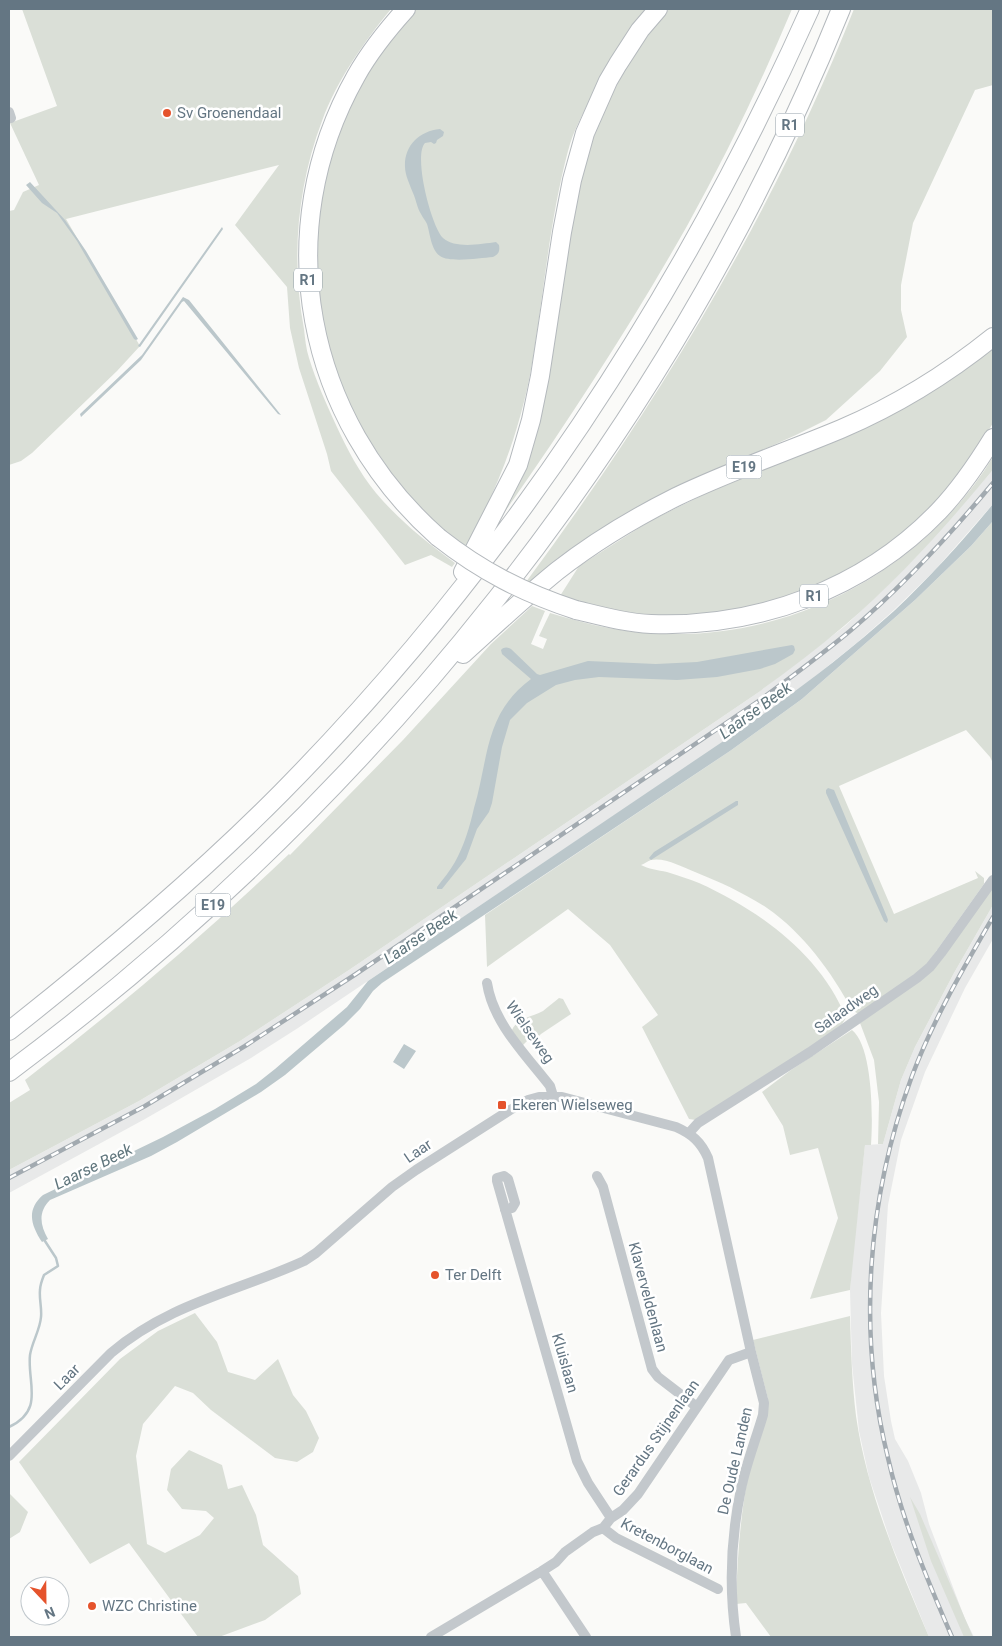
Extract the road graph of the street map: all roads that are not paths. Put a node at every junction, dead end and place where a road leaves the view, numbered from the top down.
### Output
1 (406, 9) edge
2 (658, 9) edge
3 (810, 9) edge
4 (841, 9) edge
5 (702, 225) joint
6 (733, 239) joint
7 (993, 337) edge
8 (993, 438) edge
9 (440, 616) junction
10 (418, 694) junction
11 (993, 880) edge
12 (487, 983) dead end
13 (9, 1031) edge
14 (9, 1072) edge
15 (553, 1096) junction
16 (689, 1133) junction
17 (597, 1176) dead end
18 (505, 1210) dead end
19 (751, 1352) junction
20 (697, 1407) junction
21 (9, 1456) edge
22 (610, 1518) junction
23 (603, 1528) junction
24 (542, 1571) junction
25 (718, 1589) dead end
26 (431, 1637) edge
27 (586, 1637) edge
28 (736, 1637) edge

1 - 8 highway, R1, bridge
2 - 9 highway, E19
3 - 5 highway, R1
4 - 6 highway, R1
5 - 9 highway, E19
6 - 10 highway, E19
7 - 10 highway, E19
9 - 13 highway, E19
10 - 14 highway, E19
11 - 16 street, Salaadweg
12 - 15 street, Wielseweg
15 - 16 street, Laar
15 - 21 street, Laar
16 - 19 street, Laar
17 - 20 street, Klaverveldenlaan
18 - 22 street, Kluislaan
19 - 20 street, Gerardus Stijnenlaan
19 - 28 street, De Oude Landen
20 - 22 street, Gerardus Stijnenlaan
22 - 23 street, Gerardus Stijnenlaan
23 - 24 street, Gerardus Stijnenlaan
23 - 25 street, Kretenborglaan
24 - 26 street, Gerardus Stijnenlaan
24 - 27 street

